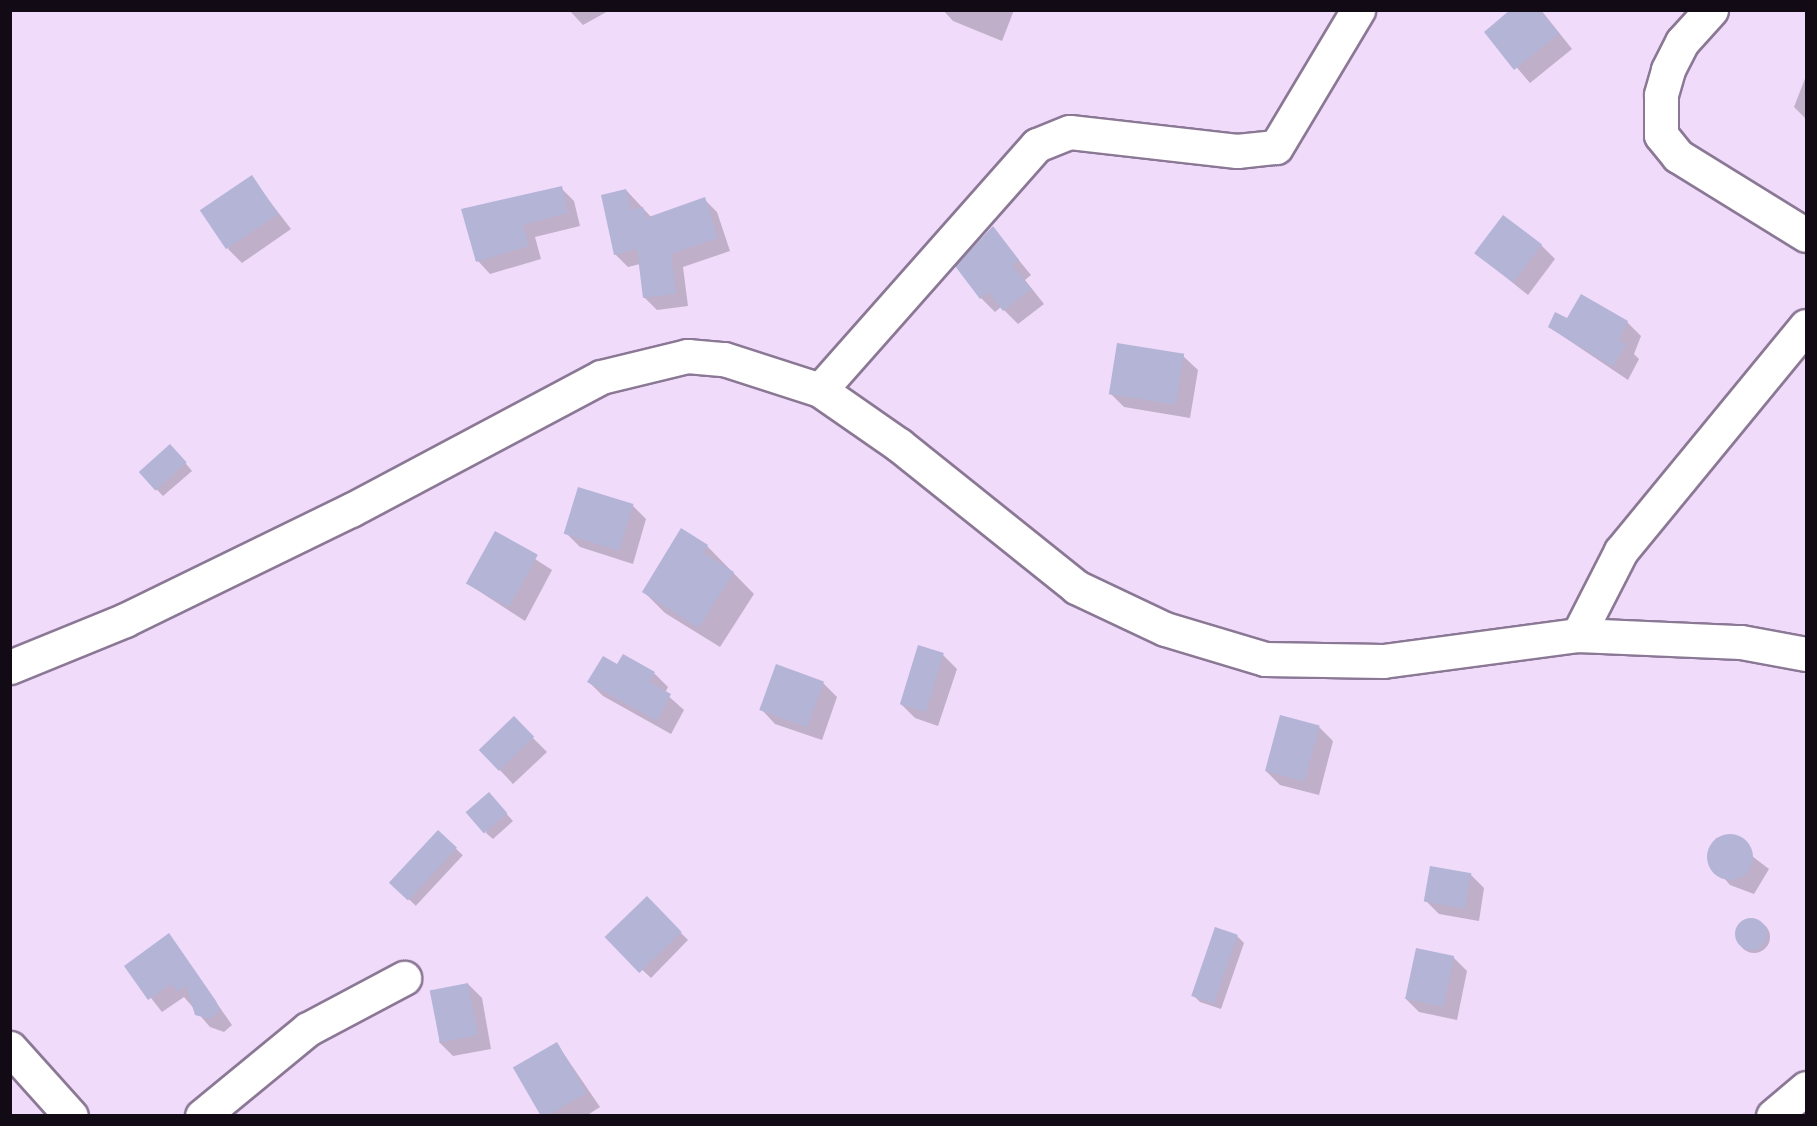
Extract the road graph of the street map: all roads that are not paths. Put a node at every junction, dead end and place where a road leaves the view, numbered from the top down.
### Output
1 (1358, 10) edge
2 (1711, 10) edge
3 (1806, 235) edge
4 (1806, 326) edge
5 (820, 390) junction
6 (1578, 635) junction
7 (1806, 654) edge
8 (10, 667) edge
9 (404, 978) dead end
10 (10, 1048) edge
11 (1806, 1088) edge
12 (71, 1116) edge
13 (202, 1116) edge
14 (1773, 1116) edge

1 - 5 street
2 - 3 street
4 - 6 street
5 - 6 street
5 - 8 street
6 - 7 street
9 - 13 street
10 - 12 street
11 - 14 street

